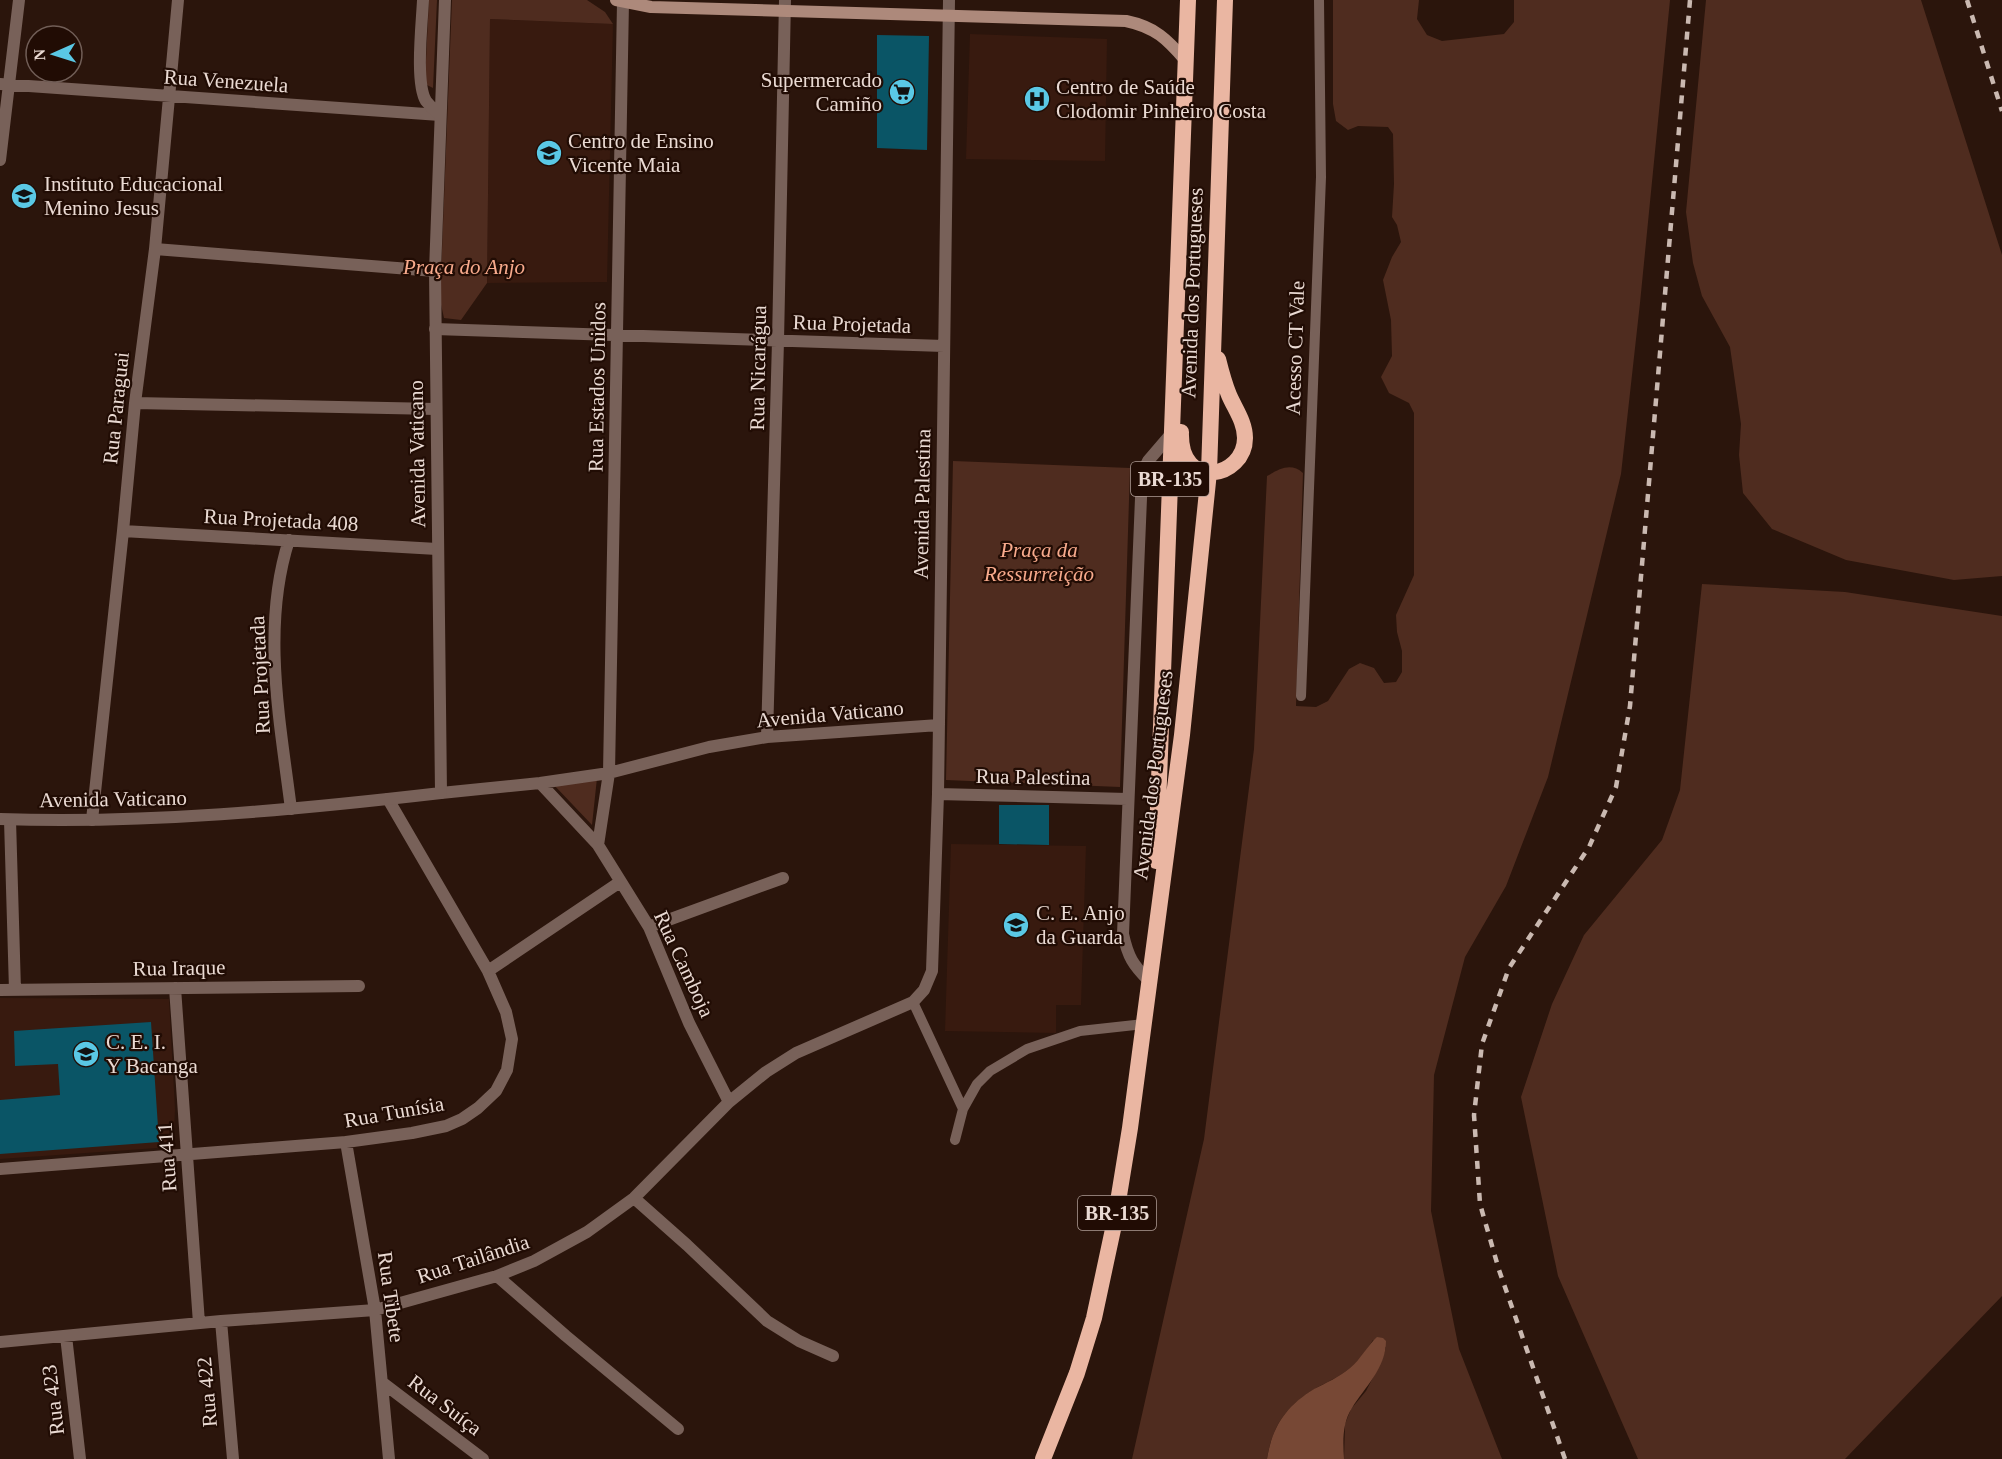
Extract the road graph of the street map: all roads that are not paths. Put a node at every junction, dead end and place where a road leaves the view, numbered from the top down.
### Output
1 (19, 0) edge
2 (178, 0) edge
3 (423, 0) edge
4 (445, 0) edge
5 (950, 0) edge
6 (1188, 0) edge
7 (1225, 0) edge
8 (1319, 0) edge
9 (620, 1) edge
10 (785, 5) edge
11 (949, 15) junction
12 (1186, 61) junction
13 (5, 85) edge
14 (169, 97) junction
15 (440, 115) junction
16 (0, 160) edge
17 (155, 249) junction
18 (435, 271) junction
19 (1177, 302) junction
20 (435, 329) junction
21 (618, 334) junction
22 (1213, 336) junction
23 (778, 341) junction
24 (944, 346) junction
25 (135, 403) junction
26 (436, 409) junction
27 (1172, 433) junction
28 (1209, 472) junction
29 (123, 531) junction
30 (289, 540) junction
31 (437, 549) junction
32 (1301, 696) dead end
33 (939, 725) junction
34 (767, 737) junction
35 (609, 773) junction
36 (540, 783) junction
37 (441, 793) junction
38 (938, 794) junction
39 (1127, 798) junction
40 (388, 799) junction
41 (291, 809) junction
42 (5, 820) edge
43 (92, 820) junction
44 (598, 845) junction
45 (783, 879) dead end
46 (620, 882) junction
47 (649, 927) junction
48 (1152, 957) junction
49 (488, 971) junction
50 (1149, 981) junction
51 (359, 986) dead end
52 (175, 988) junction
53 (0, 990) edge
54 (15, 990) junction
55 (913, 1002) junction
56 (1144, 1024) junction
57 (729, 1102) junction
58 (963, 1109) junction
59 (955, 1140) dead end
60 (345, 1142) junction
61 (186, 1154) junction
62 (0, 1168) edge
63 (634, 1198) junction
64 (497, 1275) junction
65 (375, 1310) junction
66 (221, 1321) junction
67 (199, 1323) junction
68 (66, 1336) junction
69 (0, 1342) edge
70 (833, 1356) dead end
71 (383, 1383) junction
72 (678, 1429) dead end
73 (80, 1459) edge
74 (233, 1459) edge
75 (389, 1459) edge
76 (483, 1459) edge
77 (1043, 1459) edge

1 - 13 street
2 - 14 street, Rua Paraguai
3 - 15 street
4 - 15 street, Avenida Vaticano
5 - 11 street, Avenida Palestina
6 - 12 highway, Avenida dos Portugueses / BR-135
7 - 22 highway, Avenida dos Portugueses / BR-135
8 - 32 lane, Acesso CT Vale
9 - 10 main road
9 - 21 street, Rua Estados Unidos
10 - 11 main road
10 - 23 street, Rua Nicarágua
11 - 12 main road
11 - 24 street, Avenida Palestina
12 - 19 highway, Avenida dos Portugueses / BR-135
13 - 14 street, Rua Venezuela
13 - 16 street
14 - 15 street, Rua Venezuela
14 - 17 street, Rua Paraguai
15 - 18 street, Avenida Vaticano
17 - 18 street
17 - 25 street, Rua Paraguai
18 - 20 street, Avenida Vaticano
19 - 27 highway, Avenida dos Portugueses / BR-135
19 - 28 highway
20 - 21 street, Rua Projetada
20 - 26 street, Avenida Vaticano
21 - 23 street, Rua Projetada
21 - 35 street, Rua Estados Unidos
22 - 28 highway, Avenida dos Portugueses / BR-135
22 - 28 highway
23 - 24 street, Rua Projetada
23 - 34 street, Rua Nicarágua
24 - 33 street, Avenida Palestina
25 - 26 street
25 - 29 street, Rua Paraguai
26 - 31 street, Avenida Vaticano
27 - 39 street
27 - 48 highway, Avenida dos Portugueses / BR-135
28 - 48 highway, Avenida dos Portugueses / BR-135
29 - 30 street, Rua Projetada 408
29 - 43 street, Rua Paraguai
30 - 31 street, Rua Projetada 408
30 - 41 street, Rua Projetada
31 - 37 street, Avenida Vaticano
33 - 34 street, Avenida Vaticano
33 - 38 street, Avenida Palestina
34 - 35 street, Avenida Vaticano
35 - 36 street, Avenida Vaticano
35 - 44 street
36 - 37 street, Avenida Vaticano
36 - 44 street, Rua Camboja
37 - 40 street, Avenida Vaticano
38 - 39 street, Rua Palestina
38 - 55 street, Avenida Palestina
39 - 50 street
40 - 41 street, Avenida Vaticano
40 - 49 street, Rua Tunísia
41 - 43 street, Avenida Vaticano
42 - 43 street, Avenida Vaticano
42 - 54 street
44 - 46 street, Rua Camboja
45 - 47 street
46 - 47 street, Rua Camboja
46 - 49 street
47 - 57 street, Rua Camboja
48 - 50 highway, BR-135
49 - 60 street, Rua Tunísia
50 - 56 highway, BR-135
51 - 52 street, Rua Iraque
52 - 54 street, Rua Iraque
52 - 61 street, Rua 411
53 - 54 street, Rua Iraque
55 - 57 street, Rua Tailândia
55 - 58 lane
56 - 58 lane
56 - 77 highway, BR-135
57 - 63 street, Rua Tailândia
58 - 59 lane
60 - 61 street, Rua Tunísia
60 - 65 street, Rua Tibete
61 - 62 street, Rua Tunísia
61 - 67 street, Rua 411
63 - 64 street, Rua Tailândia
63 - 70 street
64 - 65 street, Rua Tailândia
64 - 72 street
65 - 66 street, Rua Tailândia
65 - 71 street, Rua Tibete
66 - 67 street, Rua Tailândia
66 - 74 street, Rua 422
67 - 68 street, Rua Tailândia
68 - 69 street, Rua Tailândia
68 - 73 street, Rua 423
71 - 75 street, Rua Tibete
71 - 76 street, Rua Suíça

